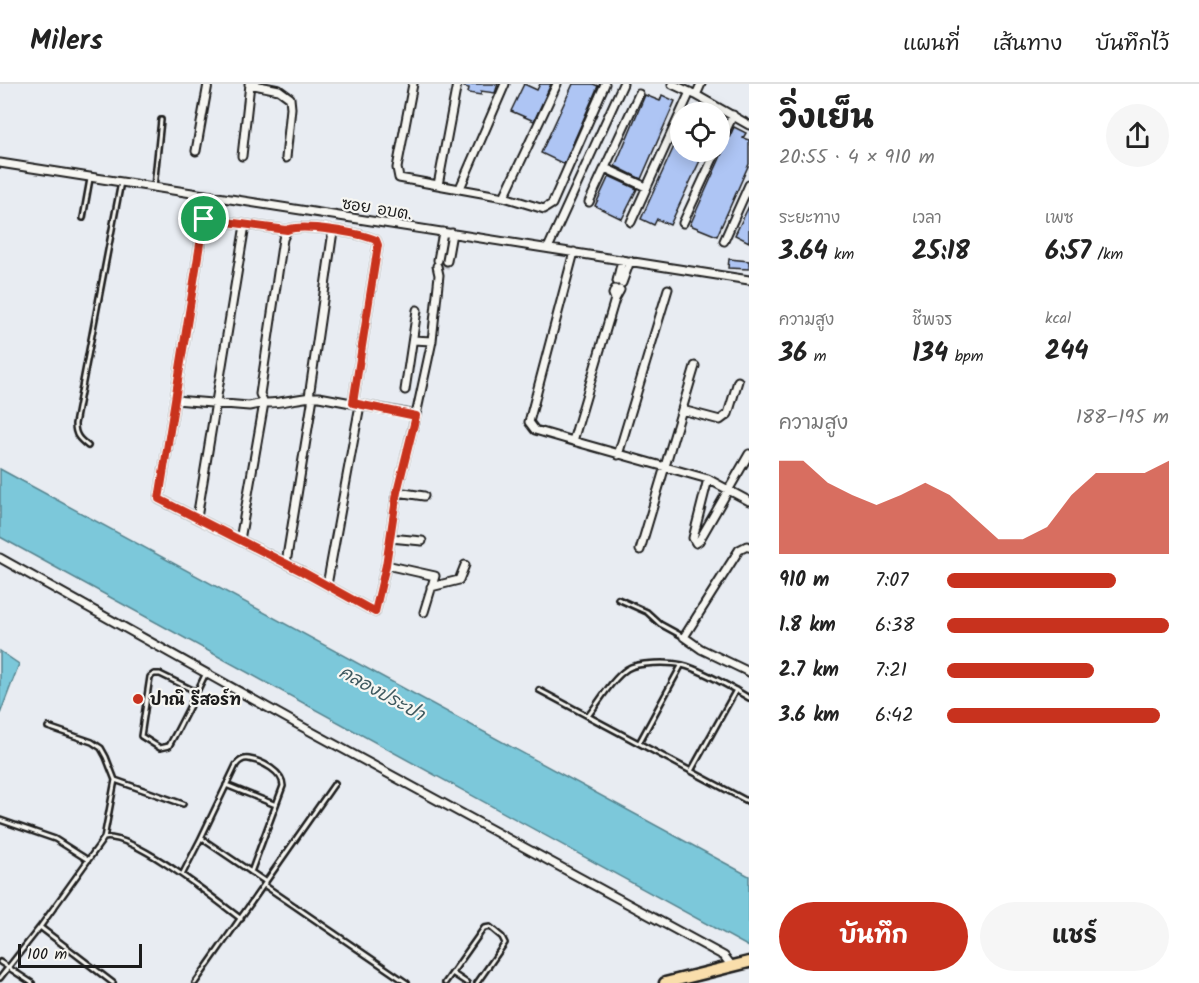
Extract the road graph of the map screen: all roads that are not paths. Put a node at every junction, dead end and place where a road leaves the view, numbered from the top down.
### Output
1 (208, 84) edge
2 (249, 84) edge
3 (413, 84) edge
4 (457, 84) edge
5 (505, 84) edge
6 (557, 84) edge
7 (605, 84) edge
8 (623, 84) edge
9 (672, 84) edge
10 (701, 84) edge
11 (693, 93) junction
12 (639, 94) dead end
13 (733, 115) junction
14 (161, 120) dead end
15 (730, 121) edge
16 (749, 125) edge
17 (196, 150) dead end
18 (242, 156) dead end
19 (286, 158) dead end
20 (711, 162) edge
21 (0, 163) edge
22 (605, 168) junction
23 (91, 177) junction
24 (121, 182) junction
25 (438, 185) junction
26 (749, 185) edge
27 (646, 186) junction
28 (154, 187) junction
29 (460, 188) junction
30 (504, 197) junction
31 (589, 202) dead end
32 (552, 204) junction
33 (566, 210) junction
34 (83, 218) dead end
35 (631, 222) dead end
36 (683, 223) dead end
37 (245, 225) junction
38 (287, 230) junction
39 (333, 231) junction
40 (443, 232) junction
41 (452, 233) junction
42 (724, 241) dead end
43 (548, 248) junction
44 (574, 252) junction
45 (621, 260) junction
46 (630, 261) junction
47 (441, 264) junction
48 (749, 280) edge
49 (618, 286) junction
50 (668, 289) dead end
51 (417, 310) dead end
52 (413, 340) junction
53 (432, 341) junction
54 (695, 366) dead end
55 (738, 381) dead end
56 (405, 390) dead end
57 (311, 397) junction
58 (175, 400) junction
59 (216, 403) junction
60 (264, 403) junction
61 (357, 404) junction
62 (682, 410) junction
63 (416, 416) junction
64 (573, 441) junction
65 (88, 446) dead end
66 (749, 454) edge
67 (618, 455) junction
68 (666, 468) junction
69 (708, 479) junction
70 (728, 489) junction
71 (397, 492) junction
72 (424, 496) dead end
73 (749, 501) edge
74 (197, 518) junction
75 (390, 538) junction
76 (240, 540) junction
77 (422, 541) dead end
78 (749, 547) edge
79 (640, 550) dead end
80 (0, 558) edge
81 (286, 563) junction
82 (386, 565) junction
83 (465, 566) dead end
84 (327, 585) junction
85 (431, 587) junction
86 (618, 599) dead end
87 (423, 612) dead end
88 (684, 637) junction
89 (681, 665) junction
90 (207, 672) junction
91 (749, 672) edge
92 (539, 690) dead end
93 (736, 690) junction
94 (197, 692) junction
95 (749, 699) edge
96 (588, 716) junction
97 (48, 727) dead end
98 (639, 743) junction
99 (691, 771) junction
100 (115, 780) junction
101 (335, 783) dead end
102 (225, 785) junction
103 (749, 802) edge
104 (183, 804) dead end
105 (276, 805) junction
106 (0, 820) edge
107 (104, 838) junction
108 (201, 838) junction
109 (88, 860) junction
110 (251, 872) junction
111 (182, 875) junction
112 (265, 884) junction
113 (241, 919) junction
114 (40, 927) junction
115 (0, 962) edge
116 (749, 962) edge
117 (731, 965) junction
118 (8, 967) junction
119 (452, 973) junction
120 (0, 978) edge
121 (32, 983) edge
122 (113, 983) edge
123 (195, 983) edge
124 (407, 983) edge
125 (445, 983) edge
126 (467, 983) edge
127 (477, 983) edge
128 (665, 983) edge

1 - 17 street
2 - 18 street
2 - 19 street
3 - 25 street
4 - 25 street
5 - 29 street
6 - 30 street
7 - 32 street
8 - 33 street
9 - 11 street
10 - 11 street
11 - 13 street
11 - 27 street
12 - 22 street
13 - 15 street
13 - 16 street
14 - 28 lane
20 - 36 street
21 - 23 street, ซอย อบต.
22 - 27 street
22 - 31 street
23 - 24 street, ซอย อบต.
23 - 34 lane
24 - 28 street, ซอย อบต.
24 - 65 lane
25 - 29 street
26 - 42 street
27 - 35 street
28 - 40 street, ซอย อบต.
29 - 30 street
30 - 32 street
32 - 33 street
33 - 43 street
37 - 38 street
37 - 58 street
37 - 59 street
38 - 39 street
38 - 60 street
39 - 57 street
39 - 61 street
40 - 41 street, ซอย อบต.
40 - 47 street
41 - 43 street, ซอย อบต.
41 - 47 street
43 - 44 street, ซอย อบต.
44 - 45 street, ซอย อบต.
44 - 64 street
45 - 46 street, ซอย อบต.
45 - 49 street
46 - 48 street, ซอย อบต.
46 - 49 street
47 - 53 street
49 - 64 street
50 - 67 street
51 - 52 street
52 - 53 street
52 - 56 street
53 - 63 street
54 - 62 street
55 - 62 street
57 - 60 street
57 - 61 street
57 - 81 street
58 - 59 street
58 - 74 street
59 - 60 street
59 - 74 street
60 - 76 street
61 - 63 street
61 - 84 street
62 - 68 street
63 - 71 street
64 - 67 street
66 - 70 street
67 - 68 street
68 - 69 street
68 - 79 street
69 - 70 street
69 - 70 street
70 - 73 street
71 - 72 street
71 - 75 street
74 - 76 street
75 - 77 street
75 - 82 street
76 - 81 street
78 - 88 street
80 - 90 street
81 - 84 street
82 - 84 street
82 - 85 street
83 - 85 street
85 - 87 street
86 - 88 lane
88 - 91 street
89 - 93 lane
89 - 96 lane
89 - 98 lane
90 - 94 lane
90 - 117 street
92 - 96 lane
93 - 95 lane
93 - 99 lane
94 - 94 lane
96 - 98 lane
97 - 100 lane
98 - 99 lane
99 - 103 lane
100 - 104 lane
100 - 107 lane
101 - 112 lane
102 - 105 lane
102 - 105 lane
102 - 108 lane
105 - 110 lane
106 - 109 lane
107 - 109 lane
107 - 111 lane
108 - 110 lane
108 - 111 lane
109 - 114 lane
110 - 112 lane
111 - 113 lane
112 - 113 lane
112 - 124 lane
113 - 123 lane
114 - 118 lane
114 - 122 lane
115 - 118 lane
116 - 117 main road
117 - 128 main road
118 - 120 lane
118 - 121 lane
119 - 125 lane
119 - 126 lane
119 - 127 lane

